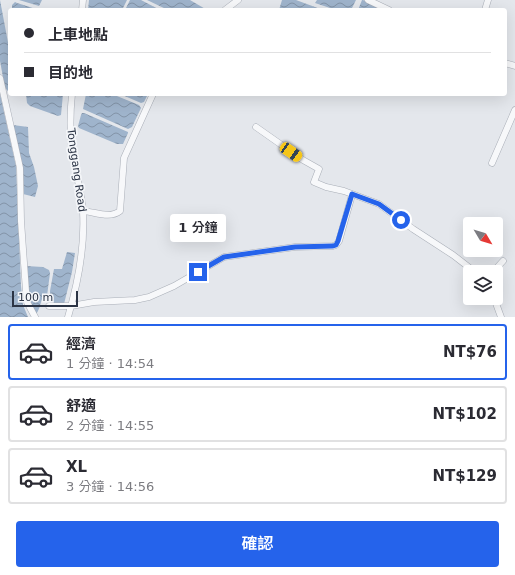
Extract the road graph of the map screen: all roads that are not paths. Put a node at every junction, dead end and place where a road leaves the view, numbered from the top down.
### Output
1 (238, 0) edge
2 (368, 0) edge
3 (227, 8) edge
4 (385, 8) edge
5 (0, 78) edge
6 (72, 96) edge
7 (152, 96) edge
8 (515, 110) edge
9 (256, 128) dead end
10 (492, 164) dead end
11 (352, 194) junction
12 (83, 210) junction
13 (502, 261) dead end
14 (466, 265) edge
15 (499, 265) edge
16 (497, 305) edge
17 (49, 306) dead end
18 (71, 306) junction
19 (35, 317) edge
20 (68, 317) edge
21 (501, 317) edge

1 - 3 street
2 - 4 street
5 - 19 street
6 - 12 street, Tonggang Road
7 - 12 street
8 - 10 street
9 - 11 street
11 - 14 street
11 - 18 street
12 - 18 street, Tonggang Road
13 - 15 street
16 - 21 street
17 - 18 street
18 - 20 street, Tonggang Road

